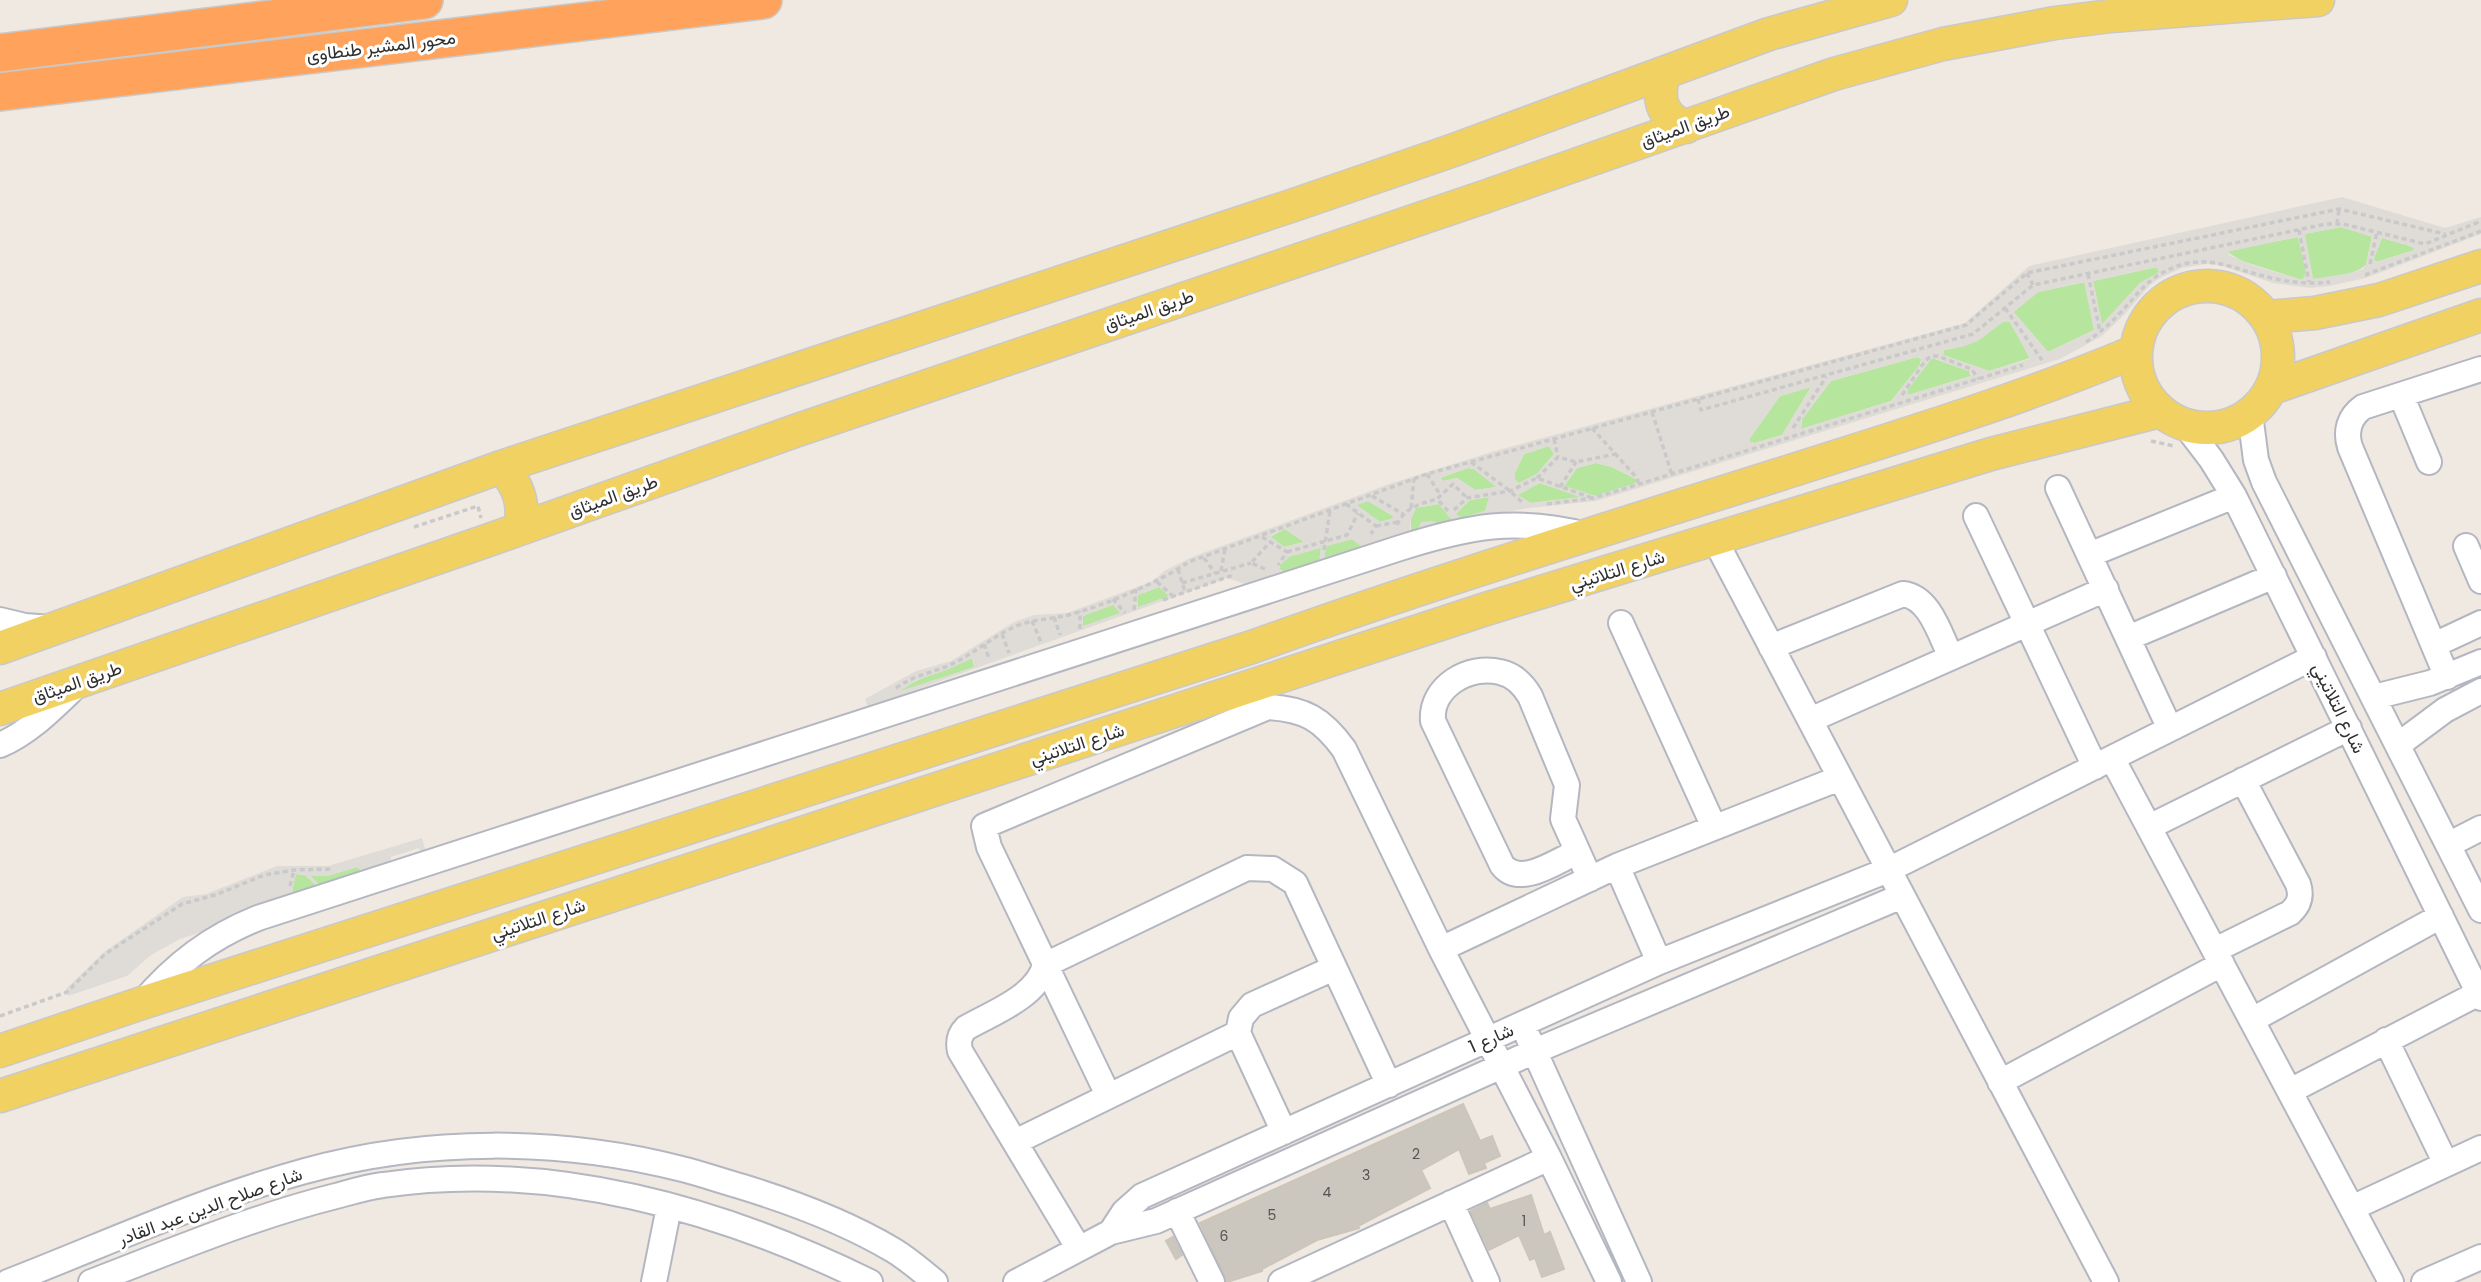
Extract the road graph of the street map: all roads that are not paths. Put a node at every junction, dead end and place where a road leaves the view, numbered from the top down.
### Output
1 (424, 0) edge
2 (763, 0) edge
3 (1891, 0) edge
4 (2318, 0) edge
5 (0, 52) edge
6 (1664, 72) junction
7 (0, 92) edge
8 (1686, 127) junction
9 (1291, 206) junction
10 (1308, 256) junction
11 (2481, 266) edge
12 (2481, 315) edge
13 (2267, 317) junction
14 (2136, 351) junction
15 (2481, 369) edge
16 (2272, 388) junction
17 (2401, 395) junction
18 (2250, 414) junction
19 (2183, 429) junction
20 (2430, 461) dead end
21 (501, 467) junction
22 (2058, 488) dead end
23 (2234, 496) junction
24 (1976, 516) dead end
25 (520, 528) junction
26 (1587, 535) junction
27 (1715, 540) junction
28 (2466, 546) dead end
29 (2090, 555) junction
30 (2274, 576) junction
31 (2481, 581) edge
32 (2106, 589) junction
33 (0, 620) edge
34 (1621, 622) dead end
35 (2028, 623) junction
36 (2481, 624) edge
37 (56, 628) junction
38 (2128, 638) junction
39 (2434, 645) junction
40 (1771, 647) junction
41 (0, 648) edge
42 (1951, 657) junction
43 (2314, 657) junction
44 (2481, 662) edge
45 (2447, 677) junction
46 (82, 680) junction
47 (2412, 689) junction
48 (2481, 691) edge
49 (2374, 697) junction
50 (0, 709) edge
51 (1810, 720) junction
52 (2427, 721) junction
53 (2349, 728) junction
54 (2170, 729) junction
55 (0, 745) edge
56 (2398, 745) junction
57 (2103, 762) junction
58 (1840, 778) junction
59 (2243, 780) junction
60 (1714, 827) junction
61 (2150, 827) junction
62 (2481, 828) edge
63 (2448, 845) junction
64 (1577, 852) junction
65 (1617, 866) junction
66 (1888, 870) junction
67 (1590, 879) junction
68 (1902, 896) junction
69 (2481, 910) edge
70 (2441, 916) junction
71 (1441, 949) junction
72 (2218, 957) junction
73 (1659, 962) junction
74 (1045, 965) junction
75 (1334, 968) junction
76 (2480, 995) edge
77 (142, 1003) junction
78 (2252, 1020) junction
79 (1522, 1024) junction
80 (1238, 1033) junction
81 (1487, 1040) junction
82 (2386, 1040) junction
83 (0, 1051) edge
84 (1535, 1051) junction
85 (1501, 1066) junction
86 (2000, 1082) junction
87 (1389, 1085) junction
88 (2290, 1091) junction
89 (1108, 1095) junction
90 (0, 1096) edge
91 (1284, 1132) junction
92 (1015, 1142) junction
93 (2481, 1148) edge
94 (1549, 1158) junction
95 (2446, 1164) junction
96 (1451, 1203) junction
97 (669, 1207) junction
98 (2352, 1209) junction
99 (1177, 1211) junction
100 (1111, 1232) junction
101 (1079, 1249) junction
102 (2481, 1257) edge
103 (8, 1282) edge
104 (91, 1282) edge
105 (654, 1282) edge
106 (870, 1282) edge
107 (935, 1282) edge
108 (1016, 1282) edge
109 (1212, 1282) edge
110 (1281, 1282) edge
111 (1488, 1282) edge
112 (1609, 1282) edge
113 (1639, 1282) edge
114 (2106, 1282) edge
115 (2391, 1282) edge
116 (2424, 1282) edge

1 - 5 highway
2 - 7 highway, محور المشير طنطاوى
3 - 6 main road
4 - 8 main road, طريق الميثاق
6 - 8 main road
6 - 9 main road
8 - 10 main road, طريق الميثاق
9 - 10 main road
9 - 21 main road
10 - 25 main road, طريق الميثاق
11 - 13 main road
12 - 16 main road
13 - 14 main road
13 - 16 main road
14 - 19 main road
14 - 26 main road
15 - 17 street
16 - 18 main road
17 - 20 street
17 - 39 street
18 - 19 main road
18 - 49 street, شارع التلاتيني
19 - 23 street, شارع التلاتيني
19 - 27 main road, شارع التلاتيني
21 - 25 main road
21 - 37 main road
22 - 29 street
23 - 29 street
23 - 30 street, شارع التلاتيني
24 - 35 street
25 - 46 main road, طريق الميثاق
26 - 77 main road
26 - 77 street
27 - 40 street
27 - 90 main road, شارع التلاتيني
28 - 31 street
29 - 32 street
30 - 38 street
30 - 43 street, شارع التلاتيني
32 - 35 street
32 - 38 street
33 - 37 street
34 - 60 street
35 - 42 street
35 - 57 street
36 - 39 street
37 - 41 main road
38 - 54 street
39 - 45 street
40 - 42 street
40 - 51 street
42 - 51 street
43 - 53 street, شارع التلاتيني
43 - 54 street, شارع 1
44 - 45 street
45 - 47 street
46 - 50 main road, طريق الميثاق
46 - 55 street
47 - 49 street
47 - 52 street
48 - 52 street
49 - 56 street, شارع التلاتيني
51 - 58 street
52 - 56 street
53 - 59 street
53 - 70 street, شارع التلاتيني
54 - 57 street, شارع 1
56 - 63 street, شارع التلاتيني
57 - 61 street
57 - 66 street, شارع 1
58 - 60 street
58 - 66 street
59 - 61 street
59 - 72 street
60 - 65 street
61 - 72 street
62 - 63 street
63 - 69 street, شارع التلاتيني
64 - 64 street
64 - 67 street
65 - 67 street
65 - 73 street
66 - 68 street
66 - 73 street, شارع 1
67 - 71 street
68 - 84 street, شارع 1
68 - 86 street
70 - 76 street, شارع التلاتيني
70 - 78 street
71 - 74 street
71 - 81 street
72 - 78 street
72 - 86 street
73 - 79 street, شارع 1
74 - 75 street
74 - 89 street
74 - 92 street
75 - 80 street
75 - 87 street
76 - 82 street
77 - 83 main road
78 - 88 street
79 - 81 street, شارع 1
79 - 84 street
80 - 89 street
80 - 91 street
81 - 85 street
81 - 87 street, شارع 1
82 - 88 street
82 - 95 street
84 - 85 street, شارع 1
84 - 113 street
85 - 94 street
85 - 99 street, شارع 1
86 - 114 street
87 - 91 street, شارع 1
88 - 98 street
89 - 92 street
91 - 100 street, شارع 1
92 - 101 street
93 - 95 street
94 - 96 street
94 - 112 street
95 - 98 street
96 - 110 street
96 - 111 street
97 - 104 street, شارع صلاح الدين عبد القادر
97 - 105 street
97 - 106 street, شارع صلاح الدين عبد القادر
98 - 115 street
99 - 100 street, شارع 1
99 - 109 street
100 - 101 street, شارع 1
101 - 108 street, شارع 1
102 - 116 street
103 - 107 street, شارع صلاح الدين عبد القادر

